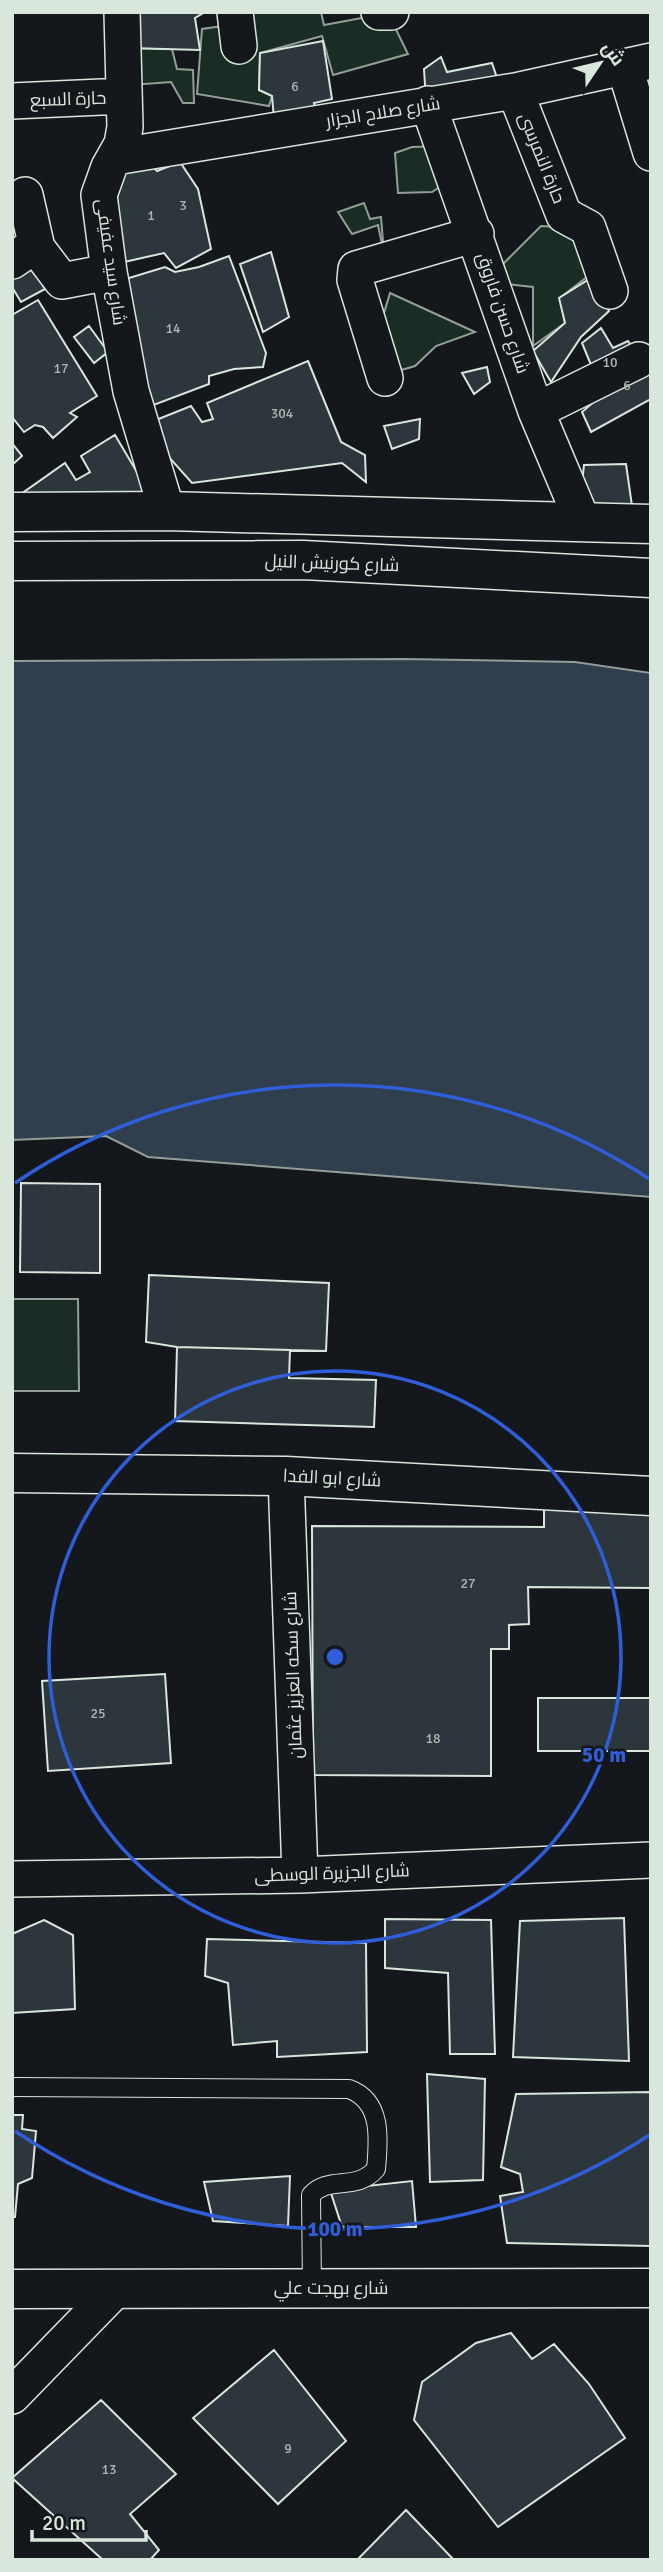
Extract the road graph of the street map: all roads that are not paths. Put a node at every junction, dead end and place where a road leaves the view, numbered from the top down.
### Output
1 (122, 12) edge
2 (235, 12) edge
3 (379, 12) edge
4 (391, 12) edge
5 (239, 47) dead end
6 (638, 64) edge
7 (515, 90) junction
8 (124, 96) junction
9 (12, 101) edge
10 (428, 104) junction
11 (649, 141) edge
12 (115, 157) junction
13 (25, 195) dead end
14 (476, 234) junction
15 (25, 254) edge
16 (109, 272) junction
17 (610, 291) dead end
18 (639, 360) dead end
19 (385, 378) dead end
20 (536, 411) junction
21 (167, 511) junction
22 (12, 512) edge
23 (582, 520) junction
24 (651, 524) edge
25 (12, 561) edge
26 (651, 578) edge
27 (12, 1473) edge
28 (286, 1476) junction
29 (651, 1496) edge
30 (651, 1860) edge
31 (300, 1875) junction
32 (12, 1879) edge
33 (12, 2087) edge
34 (651, 2287) edge
35 (312, 2288) junction
36 (116, 2289) junction
37 (12, 2290) edge
38 (12, 2396) edge

1 - 8 street, شارع سيد عفيفى
2 - 5 street
3 - 4 street
6 - 7 street, شارع صلاح الجزار
6 - 11 street
7 - 10 street, شارع صلاح الجزار
7 - 17 street, حارة النمرسى
8 - 9 street, حارة السبع
8 - 12 street, شارع سيد عفيفى
10 - 12 street, شارع صلاح الجزار
10 - 14 street, شارع حسن فاروق
12 - 16 street, شارع سيد عفيفى
13 - 15 street
14 - 19 street
14 - 20 street, شارع حسن فاروق
15 - 16 street
16 - 21 street, شارع سيد عفيفى
18 - 20 street
20 - 23 street, شارع حسن فاروق
21 - 22 main road
21 - 23 main road
23 - 24 main road
25 - 26 main road, شارع كورنيش النيل
27 - 28 main road, شارع ابو الفدا
28 - 29 main road, شارع ابو الفدا
28 - 31 street, شارع سكه العزيز عثمان
30 - 31 street, شارع الجزيرة الوسطى
31 - 32 street, شارع الجزيرة الوسطى
33 - 35 lane
34 - 35 main road, شارع بهجت علي
35 - 36 main road, شارع بهجت علي
36 - 37 main road, شارع بهجت علي
36 - 38 street

